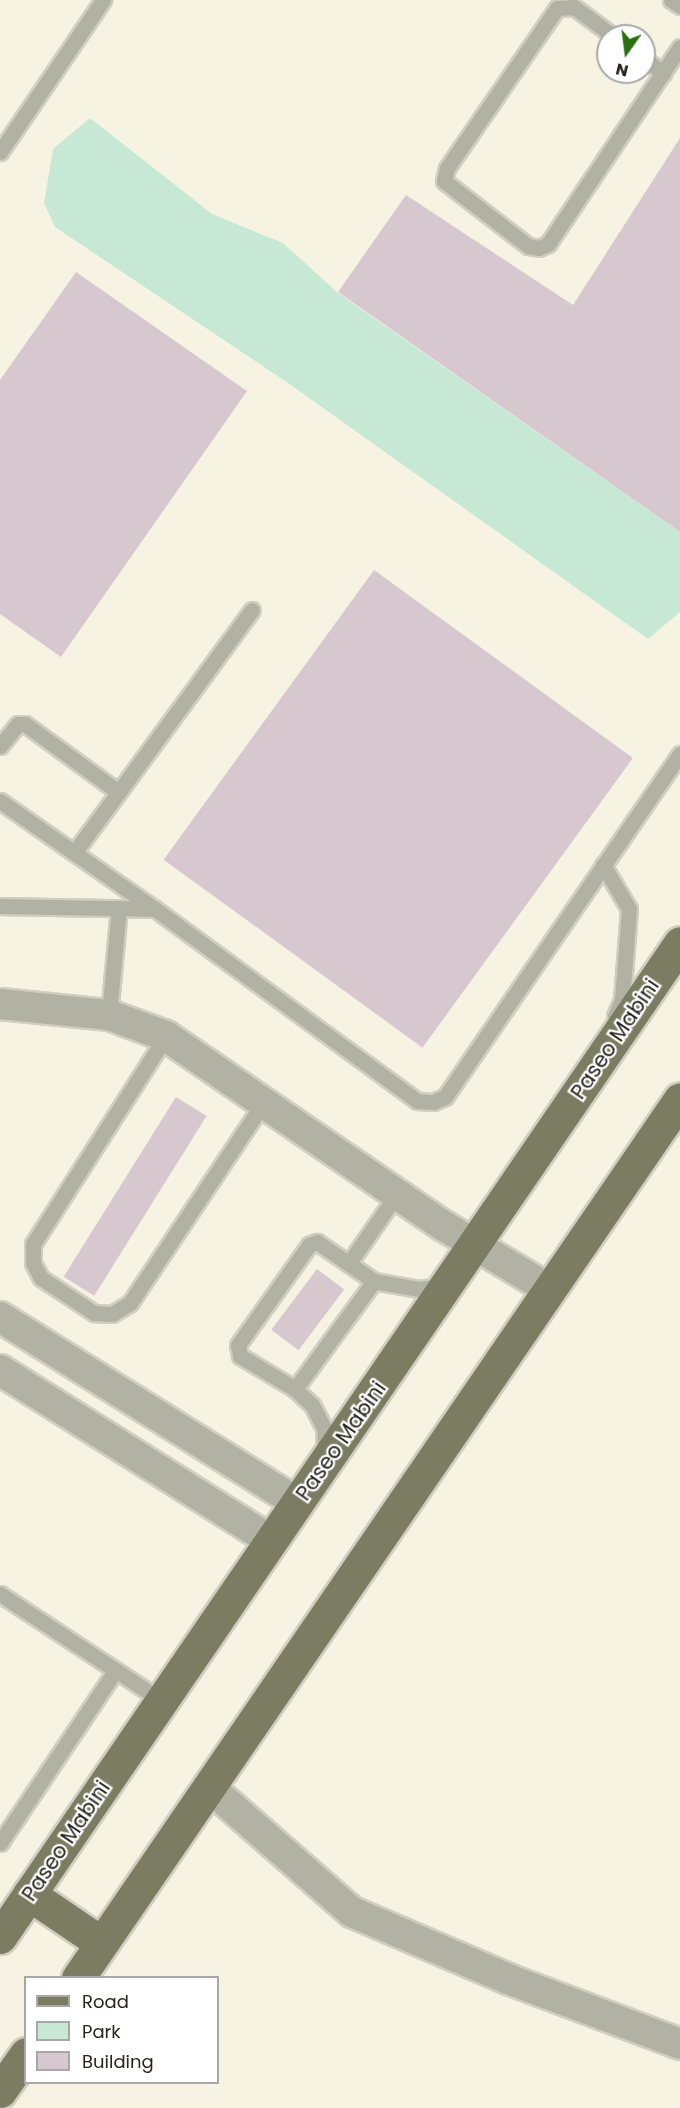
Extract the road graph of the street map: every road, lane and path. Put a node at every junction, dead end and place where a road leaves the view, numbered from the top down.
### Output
1 (103, 0) edge
2 (671, 0) edge
3 (680, 6) edge
4 (597, 24) edge
5 (680, 47) edge
6 (656, 68) edge
7 (663, 73) junction
8 (656, 83) edge
9 (656, 84) edge
10 (0, 152) edge
11 (252, 610) dead end
12 (0, 746) edge
13 (680, 754) edge
14 (117, 791) junction
15 (0, 801) edge
16 (74, 853) junction
17 (603, 865) junction
18 (0, 906) edge
19 (119, 908) junction
20 (155, 909) junction
21 (680, 943) edge
22 (0, 1004) edge
23 (109, 1015) junction
24 (166, 1036) junction
25 (592, 1072) junction
26 (680, 1099) edge
27 (264, 1102) junction
28 (397, 1194) junction
29 (475, 1245) junction
30 (349, 1263) junction
31 (374, 1281) junction
32 (447, 1286) junction
33 (550, 1290) junction
34 (10, 1323) edge
35 (0, 1356) edge
36 (0, 1370) edge
37 (295, 1389) junction
38 (323, 1467) junction
39 (298, 1503) junction
40 (272, 1541) junction
41 (0, 1593) edge
42 (116, 1670) junction
43 (162, 1701) junction
44 (208, 1787) junction
45 (0, 1843) edge
46 (29, 1894) junction
47 (0, 1937) edge
48 (101, 1943) junction
49 (79, 1976) edge
50 (680, 2044) edge
51 (24, 2057) edge
52 (0, 2091) edge

1 - 10 lane
2 - 3 lane
4 - 9 lane
5 - 7 lane
6 - 7 lane
7 - 8 lane
11 - 14 lane
12 - 14 lane
13 - 17 lane
14 - 16 lane
15 - 16 lane
16 - 20 lane
17 - 20 lane
17 - 25 lane
18 - 19 lane
19 - 20 lane
19 - 23 lane
21 - 25 main road, Paseo Mabini
22 - 23 street
23 - 24 street
24 - 27 street
24 - 27 lane
25 - 29 main road, Paseo Mabini
26 - 33 main road
27 - 28 street
28 - 29 street
28 - 30 lane
29 - 32 main road, Paseo Mabini
29 - 33 street
30 - 31 lane
30 - 37 lane
31 - 32 lane
31 - 37 lane
32 - 38 main road, Paseo Mabini
33 - 44 main road
34 - 35 street
34 - 39 street
36 - 40 street
37 - 38 lane
38 - 39 main road, Paseo Mabini
39 - 40 main road, Paseo Mabini
40 - 43 main road, Paseo Mabini
41 - 42 lane
42 - 43 lane
42 - 45 lane
43 - 46 main road, Paseo Mabini
44 - 48 main road
44 - 50 street
46 - 47 main road, Paseo Mabini
46 - 48 main road
48 - 49 main road
51 - 52 main road

